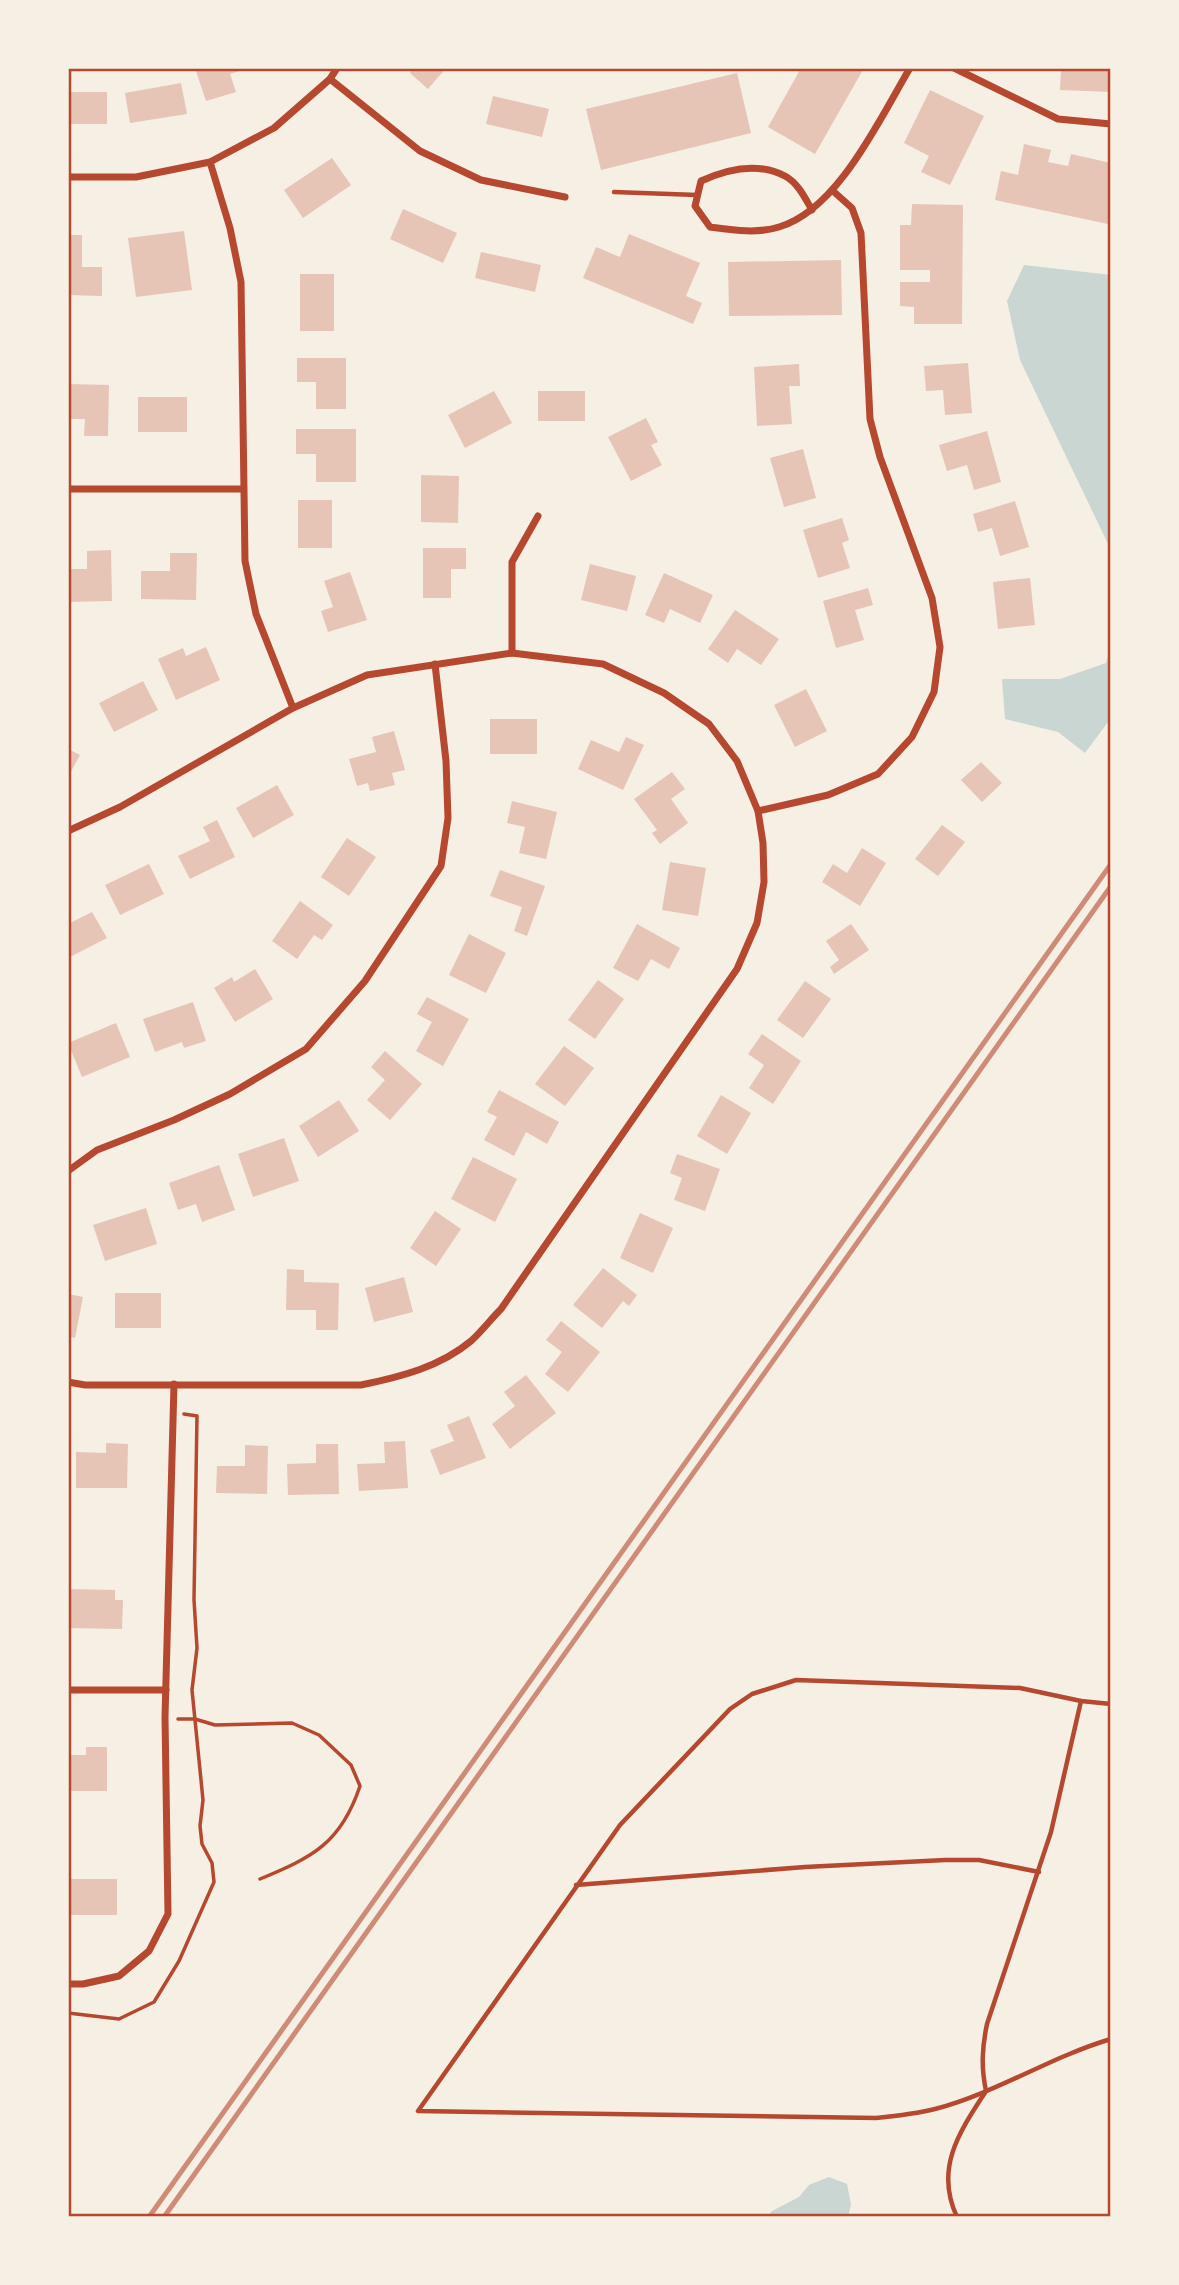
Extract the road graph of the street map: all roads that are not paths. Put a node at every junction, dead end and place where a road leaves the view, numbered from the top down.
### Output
1 (337, 68) edge
2 (910, 68) edge
3 (954, 68) edge
4 (330, 79) junction
5 (1111, 124) edge
6 (210, 162) junction
7 (68, 177) edge
8 (833, 191) junction
9 (614, 192) dead end
10 (698, 195) junction
11 (565, 197) dead end
12 (812, 210) junction
13 (68, 489) edge
14 (243, 489) junction
15 (538, 516) dead end
16 (512, 653) junction
17 (435, 664) junction
18 (293, 708) junction
19 (758, 811) junction
20 (68, 831) edge
21 (68, 1171) edge
22 (68, 1382) edge
23 (174, 1384) junction
24 (68, 1690) edge
25 (166, 1690) junction
26 (1081, 1701) junction
27 (1111, 1704) edge
28 (1039, 1872) junction
29 (576, 1885) junction
30 (68, 1984) edge
31 (1111, 2039) edge
32 (986, 2091) junction
33 (957, 2217) edge

1 - 4 street
2 - 8 street
3 - 5 street
4 - 6 street
4 - 11 street
6 - 7 street
6 - 14 street
8 - 12 street
8 - 19 street
9 - 10 lane
10 - 12 street
10 - 12 street
13 - 14 street
14 - 18 street
15 - 16 street
16 - 17 street
16 - 19 street
17 - 18 street
17 - 21 street
18 - 20 street
19 - 23 street
22 - 23 street
23 - 25 street
24 - 25 street
25 - 30 street
26 - 27 lane
26 - 28 lane
26 - 29 lane
28 - 29 lane
28 - 32 lane
29 - 32 lane
31 - 32 lane
32 - 33 lane

